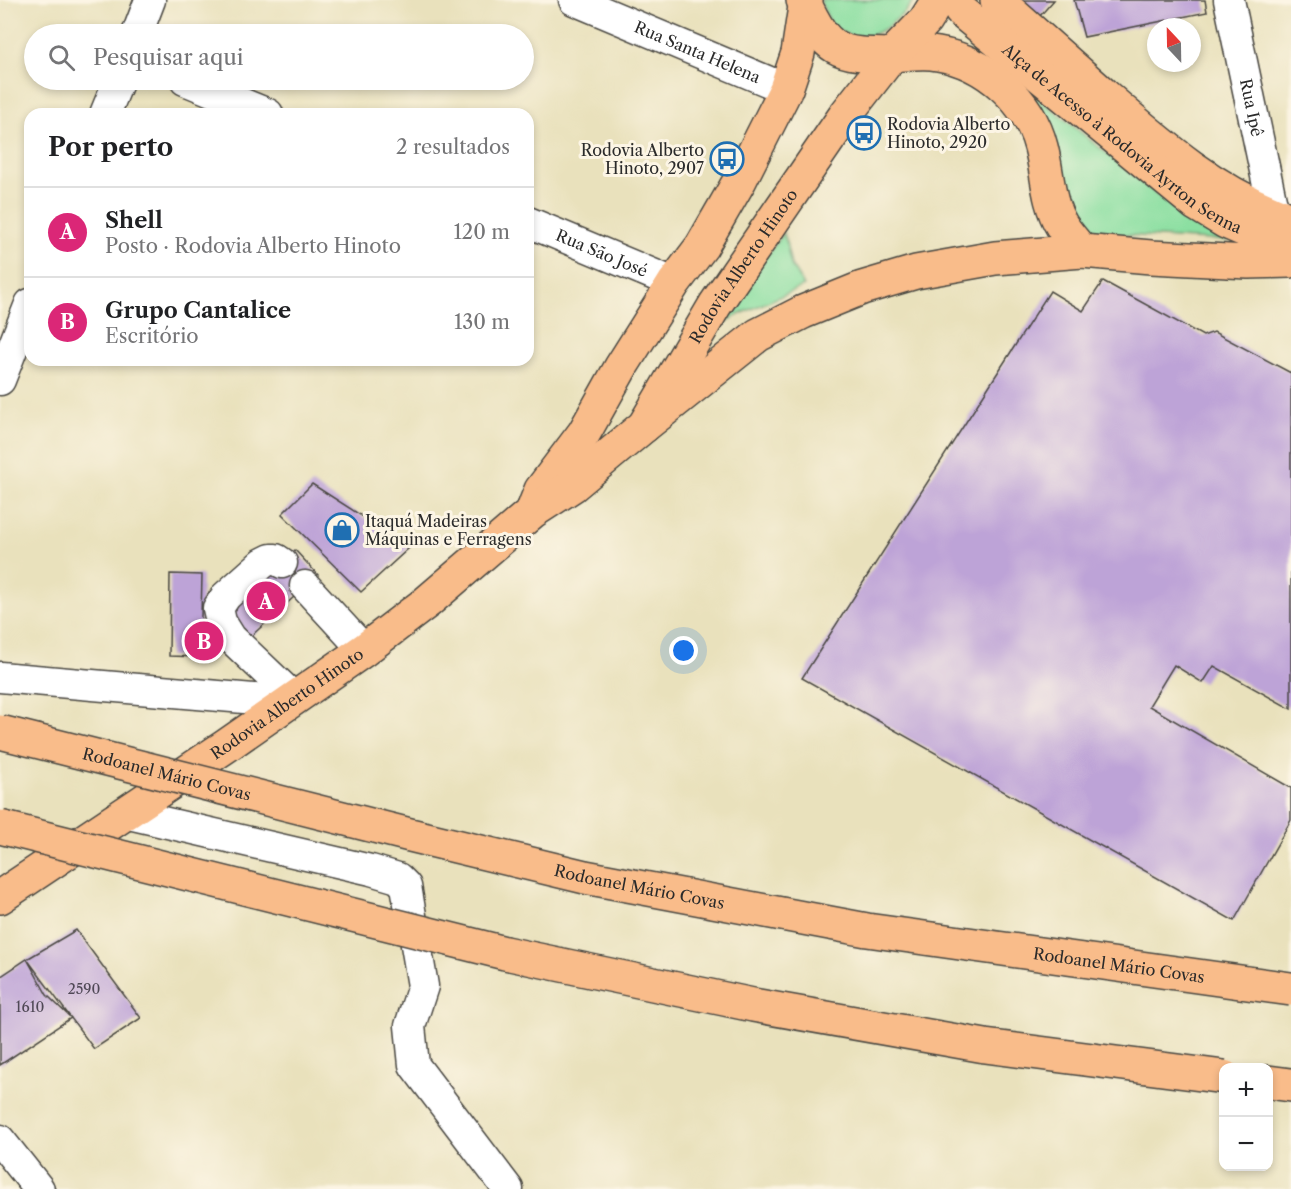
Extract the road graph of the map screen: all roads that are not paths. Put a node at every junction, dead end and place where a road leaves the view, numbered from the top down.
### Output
1 (150, 0) edge
2 (574, 0) edge
3 (997, 0) edge
4 (1229, 0) edge
5 (805, 2) edge
6 (949, 6) edge
7 (141, 24) edge
8 (892, 55) junction
9 (786, 89) junction
10 (115, 90) edge
11 (209, 90) edge
12 (107, 108) edge
13 (253, 108) edge
14 (1283, 217) edge
15 (534, 225) edge
16 (1291, 250) edge
17 (1082, 251) junction
18 (1291, 261) edge
19 (674, 283) junction
20 (24, 319) edge
21 (0, 380) edge
22 (644, 426) junction
23 (532, 512) junction
24 (282, 562) dead end
25 (305, 586) dead end
26 (364, 650) junction
27 (0, 677) edge
28 (292, 700) junction
29 (0, 732) edge
30 (124, 813) junction
31 (0, 827) edge
32 (0, 897) edge
33 (1291, 989) edge
34 (1219, 1076) edge
35 (1273, 1083) edge
36 (1291, 1085) edge
37 (0, 1140) edge
38 (39, 1189) edge
39 (508, 1189) edge

1 - 7 street
2 - 9 street, Rua Santa Helena
3 - 14 main road, Alça de Acesso à Rodovia Ayrton Senna
4 - 14 street, Rua Ipê
5 - 8 main road
5 - 9 main road, Rodovia Alberto Hinoto
6 - 8 main road, Rodovia Alberto Hinoto
6 - 16 main road, Alça de Acesso à Rodovia Ayrton Senna
8 - 17 main road
8 - 22 main road, Rodovia Alberto Hinoto
9 - 19 main road, Rodovia Alberto Hinoto
10 - 12 street
11 - 13 street
15 - 19 street, Rua São José
17 - 18 main road
17 - 22 main road
19 - 23 main road, Rodovia Alberto Hinoto
20 - 21 street
22 - 23 main road, Rodovia Alberto Hinoto
23 - 26 main road, Rodovia Alberto Hinoto
24 - 28 street
25 - 26 street
26 - 28 main road, Rodovia Alberto Hinoto
27 - 28 street
28 - 30 main road, Rodovia Alberto Hinoto
29 - 33 main road, Rodoanel Mário Covas, bridge
30 - 32 main road, Rodovia Alberto Hinoto
30 - 39 street
31 - 34 main road, bridge
35 - 36 main road
37 - 38 street

